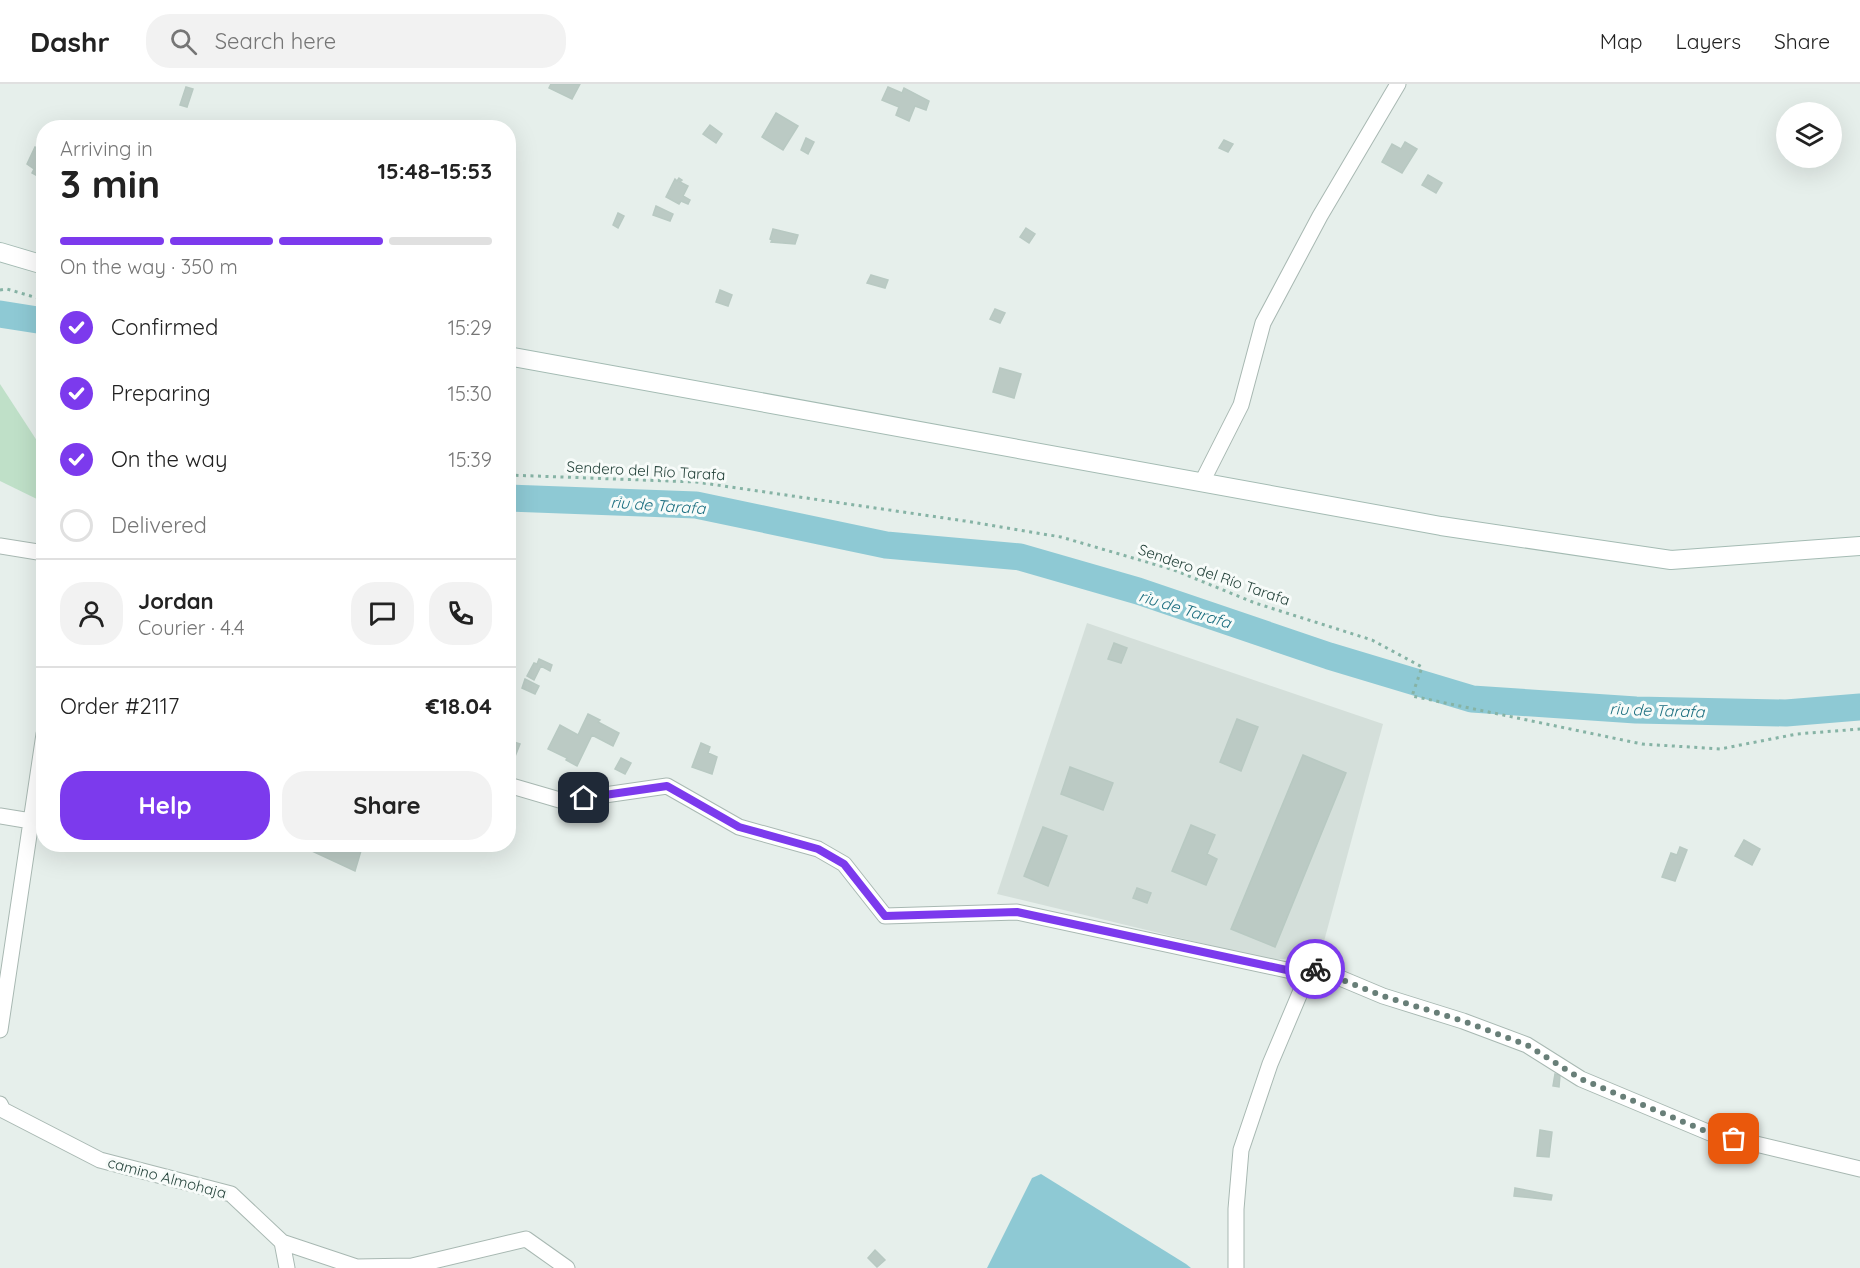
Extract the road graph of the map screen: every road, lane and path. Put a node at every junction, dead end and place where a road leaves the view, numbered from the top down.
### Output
1 (1398, 84) edge
2 (0, 252) edge
3 (0, 261) edge
4 (36, 263) edge
5 (36, 265) edge
6 (0, 290) edge
7 (36, 298) edge
8 (516, 357) edge
9 (516, 475) edge
10 (1202, 482) junction
11 (0, 546) edge
12 (1860, 546) edge
13 (36, 552) edge
14 (1860, 729) edge
15 (516, 787) edge
16 (36, 788) edge
17 (0, 816) edge
18 (31, 821) junction
19 (1311, 967) junction
20 (0, 1030) edge
21 (0, 1104) edge
22 (1860, 1169) edge
23 (282, 1242) junction
24 (287, 1268) edge
25 (567, 1268) edge
26 (1236, 1268) edge

1 - 10 street
2 - 4 main road
3 - 5 main road
6 - 7 path
8 - 10 main road
9 - 14 path, Sendero del Río Tarafa
10 - 12 main road
11 - 13 street
15 - 19 street
16 - 18 street
17 - 18 street
18 - 20 street
19 - 22 street
19 - 26 street
21 - 23 street, camino Almohaja
23 - 24 street
23 - 25 street, camino Almohaja

